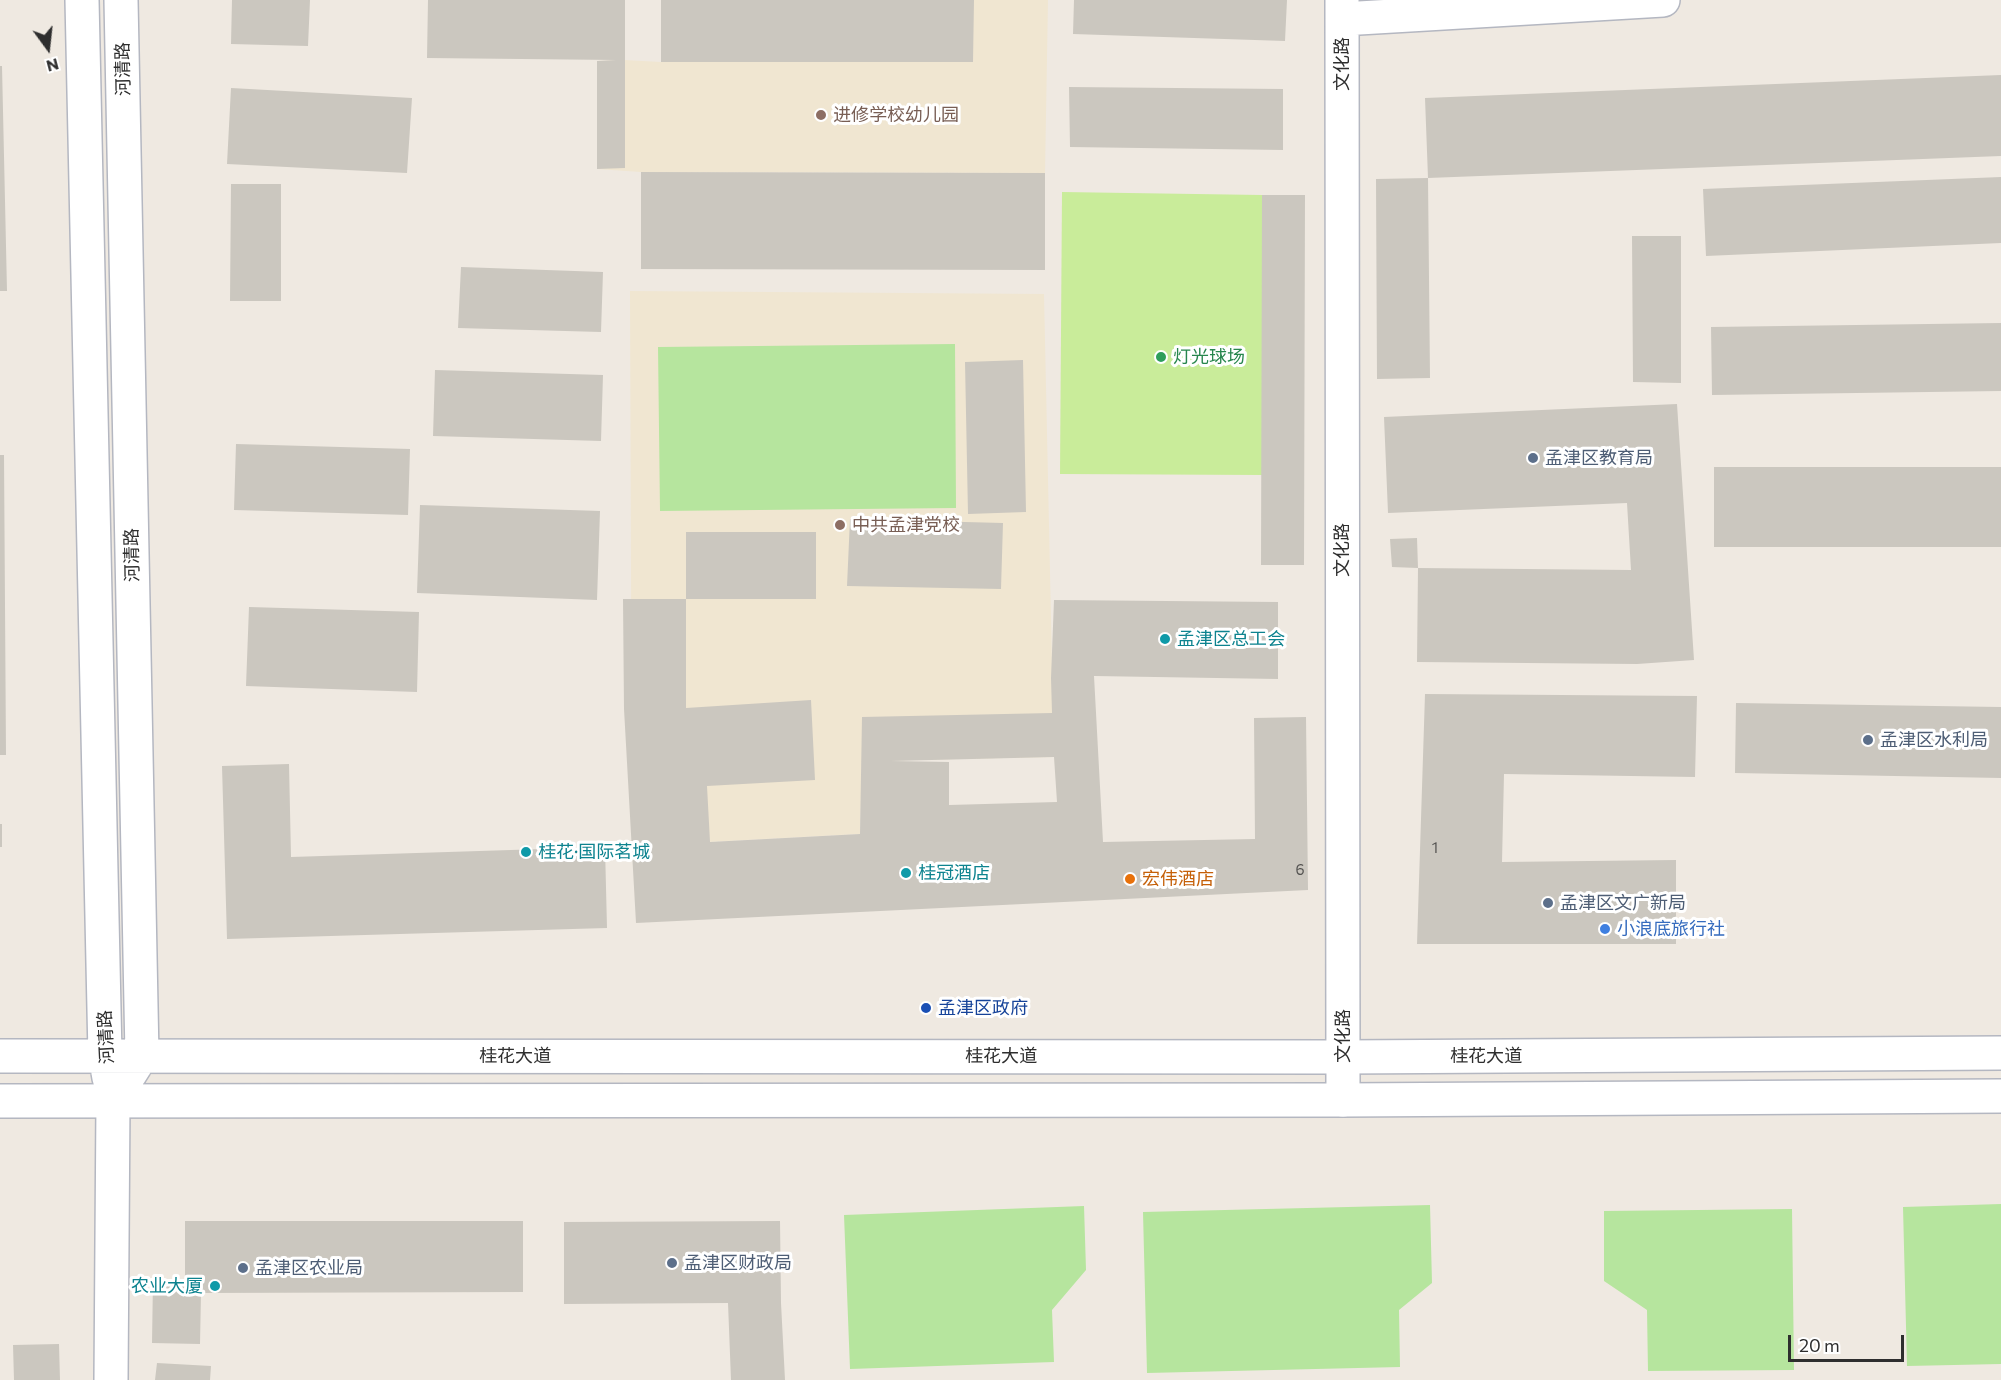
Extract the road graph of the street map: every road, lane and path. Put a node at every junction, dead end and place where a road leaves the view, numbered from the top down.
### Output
1 (82, 0) edge
2 (122, 0) edge
3 (1663, 0) edge
4 (1342, 9) edge
5 (2001, 1053) edge
6 (105, 1055) junction
7 (142, 1055) junction
8 (0, 1056) edge
9 (1343, 1057) junction
10 (2001, 1096) edge
11 (1343, 1100) junction
12 (0, 1101) edge
13 (113, 1101) junction
14 (111, 1380) edge

1 - 6 main road, 河清路
2 - 7 main road, 河清路
3 - 4 main road
4 - 9 main road, 文化路
5 - 9 main road, 桂花大道
6 - 7 main road, 桂花大道
6 - 8 main road, 桂花大道
6 - 13 main road, 河清路
7 - 9 main road, 桂花大道
7 - 13 main road, 河清路
9 - 11 main road, 文化路
10 - 11 main road
11 - 13 main road
12 - 13 main road
13 - 14 main road, 河清路

